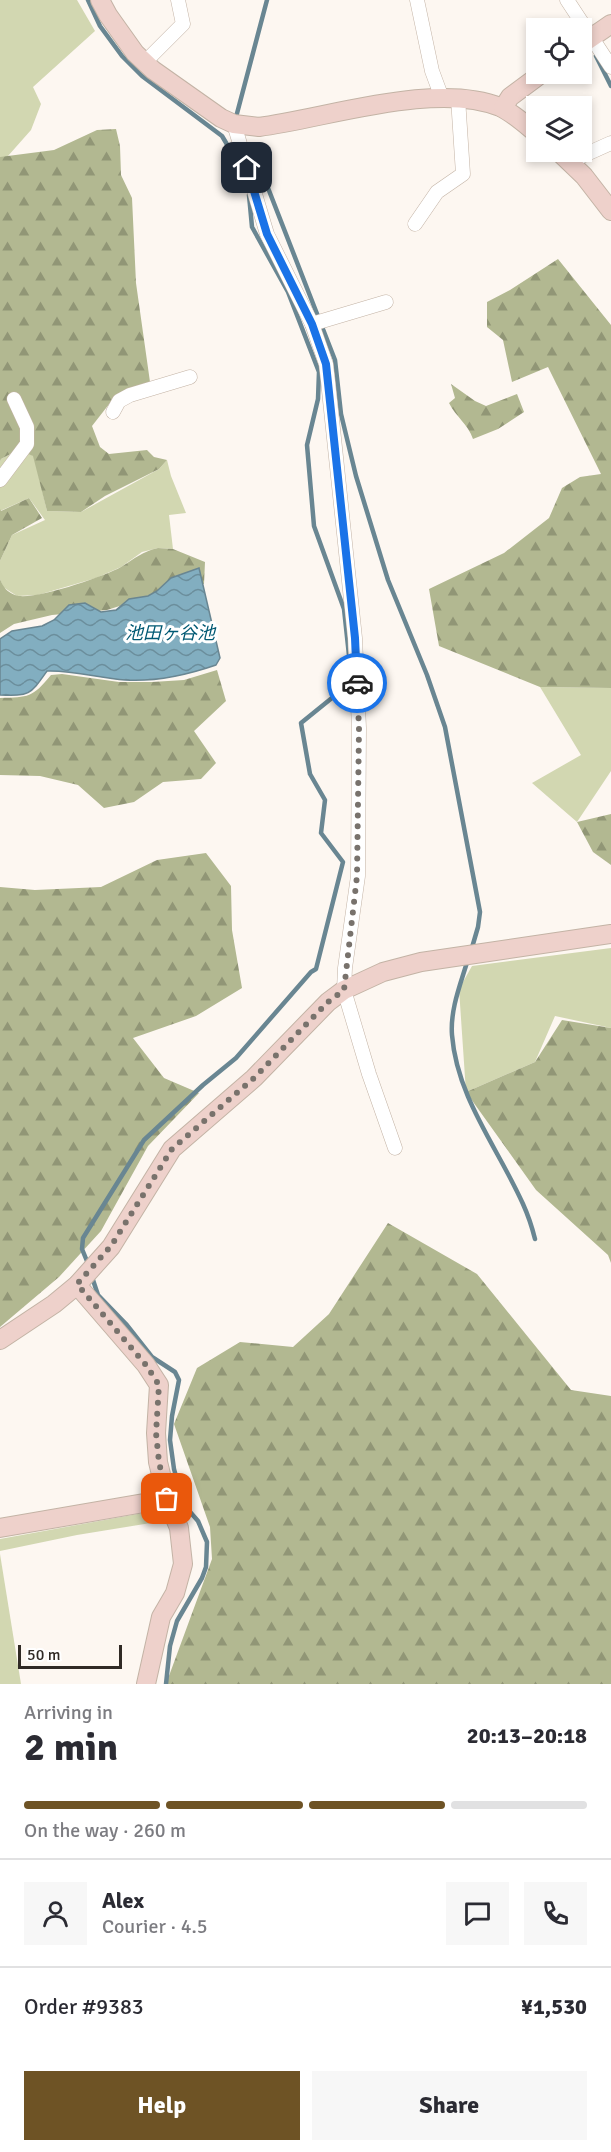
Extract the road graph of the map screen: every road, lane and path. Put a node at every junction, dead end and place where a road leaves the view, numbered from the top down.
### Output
1 (100, 0) edge
2 (178, 0) edge
3 (417, 0) edge
4 (567, 0) edge
5 (576, 18) edge
6 (611, 24) edge
7 (592, 37) edge
8 (592, 46) edge
9 (146, 62) junction
10 (611, 67) edge
11 (528, 84) edge
12 (450, 98) junction
13 (502, 108) junction
14 (234, 124) junction
15 (526, 126) edge
16 (611, 143) edge
17 (592, 148) edge
18 (570, 162) edge
19 (611, 212) edge
20 (415, 224) dead end
21 (386, 302) dead end
22 (312, 324) junction
23 (190, 377) dead end
24 (14, 399) dead end
25 (113, 412) dead end
26 (0, 480) edge
27 (611, 934) edge
28 (344, 990) junction
29 (395, 1148) dead end
30 (77, 1284) junction
31 (0, 1340) edge
32 (167, 1499) junction
33 (0, 1528) edge
34 (146, 1684) edge

1 - 9 street
2 - 9 street
3 - 12 street
4 - 5 street
6 - 7 street
8 - 10 street
9 - 14 street
11 - 13 street
12 - 13 street
12 - 14 street
12 - 20 street
13 - 15 street
14 - 22 street
16 - 17 street
18 - 19 street
21 - 22 street
22 - 28 street
23 - 25 street
24 - 26 street
27 - 28 street
28 - 29 street
28 - 30 street
30 - 31 street
30 - 32 street
32 - 33 street
32 - 34 street

